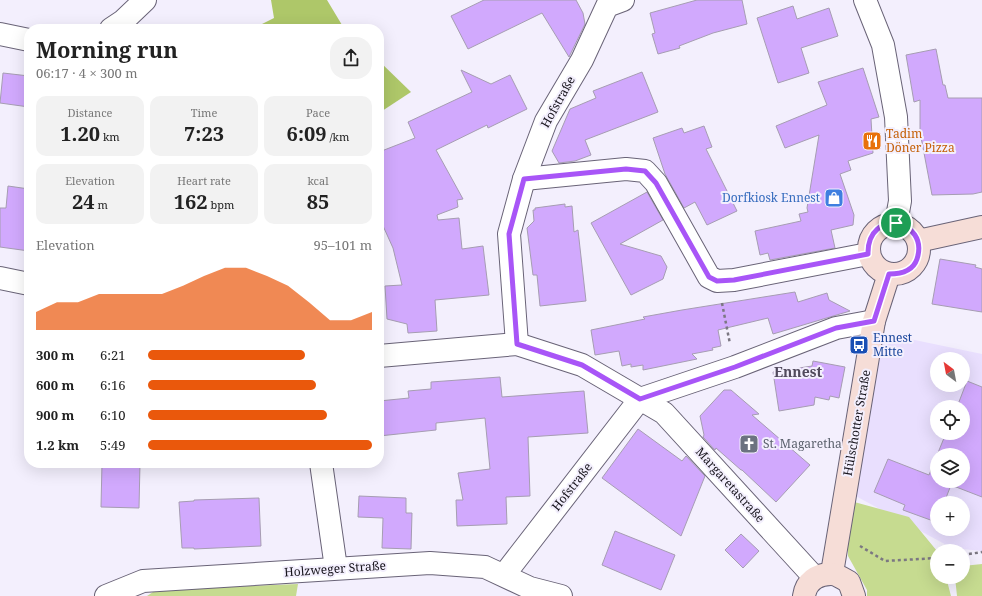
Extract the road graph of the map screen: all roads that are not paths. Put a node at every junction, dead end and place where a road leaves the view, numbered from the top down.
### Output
1 (145, 0) edge
2 (865, 0) edge
3 (611, 2) edge
4 (118, 24) edge
5 (0, 34) edge
6 (24, 39) edge
7 (524, 179) junction
8 (896, 223) junction
9 (982, 227) edge
10 (918, 241) junction
11 (868, 254) junction
12 (889, 274) junction
13 (0, 278) edge
14 (24, 283) edge
15 (874, 321) junction
16 (517, 344) junction
17 (384, 356) edge
18 (640, 399) junction
19 (322, 468) edge
20 (336, 568) junction
21 (504, 575) junction
22 (817, 582) edge
23 (106, 596) edge
24 (561, 596) edge
25 (854, 596) edge

1 - 4 street
2 - 8 street
3 - 7 street, Hofstraße
5 - 6 street
7 - 11 street
7 - 16 street, Hofstraße
8 - 10 street
8 - 11 street
9 - 10 street
10 - 12 street
11 - 12 street
12 - 15 street, Hülschotter Straße
13 - 14 street
15 - 18 street
15 - 22 street, Hülschotter Straße
16 - 17 street
16 - 18 street
18 - 21 street, Hofstraße
18 - 22 street, Margaretastraße
19 - 20 street
20 - 21 street, Holzweger Straße
20 - 23 street, Holzweger Straße
21 - 24 street, Holzweger Straße
22 - 25 street

